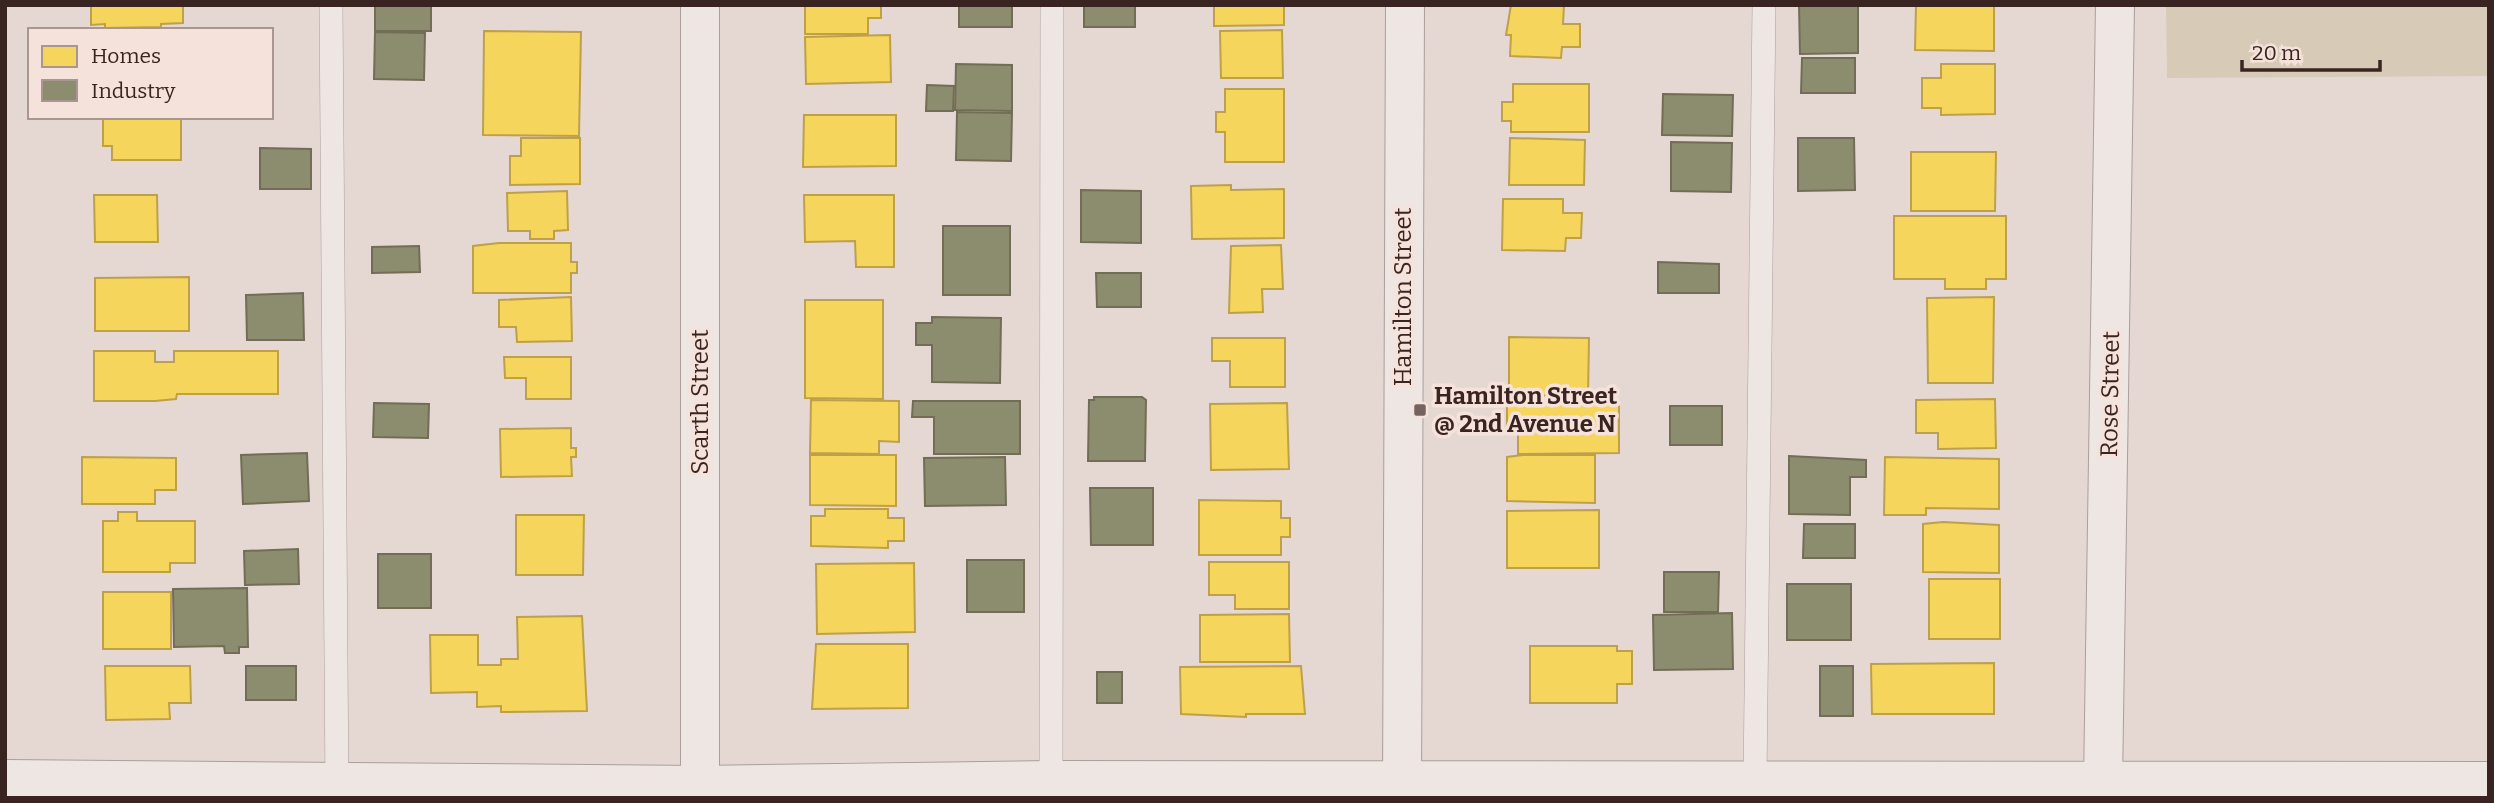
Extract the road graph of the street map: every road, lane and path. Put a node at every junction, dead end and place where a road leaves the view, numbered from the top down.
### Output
1 (331, 5) edge
2 (700, 5) edge
3 (1052, 5) edge
4 (1405, 5) edge
5 (1764, 5) edge
6 (2115, 5) edge
7 (5, 779) edge
8 (1755, 781) junction
9 (2103, 783) junction
10 (2480, 787) edge
11 (337, 789) edge
12 (1051, 789) edge
13 (1402, 790) edge
14 (700, 791) edge

1 - 11 lane
2 - 14 street, Scarth Street
3 - 12 lane
4 - 13 street, Hamilton Street
5 - 8 lane
6 - 9 street, Rose Street
7 - 11 street
8 - 9 street
8 - 13 street
9 - 10 street
11 - 14 street
12 - 13 street
12 - 14 street

